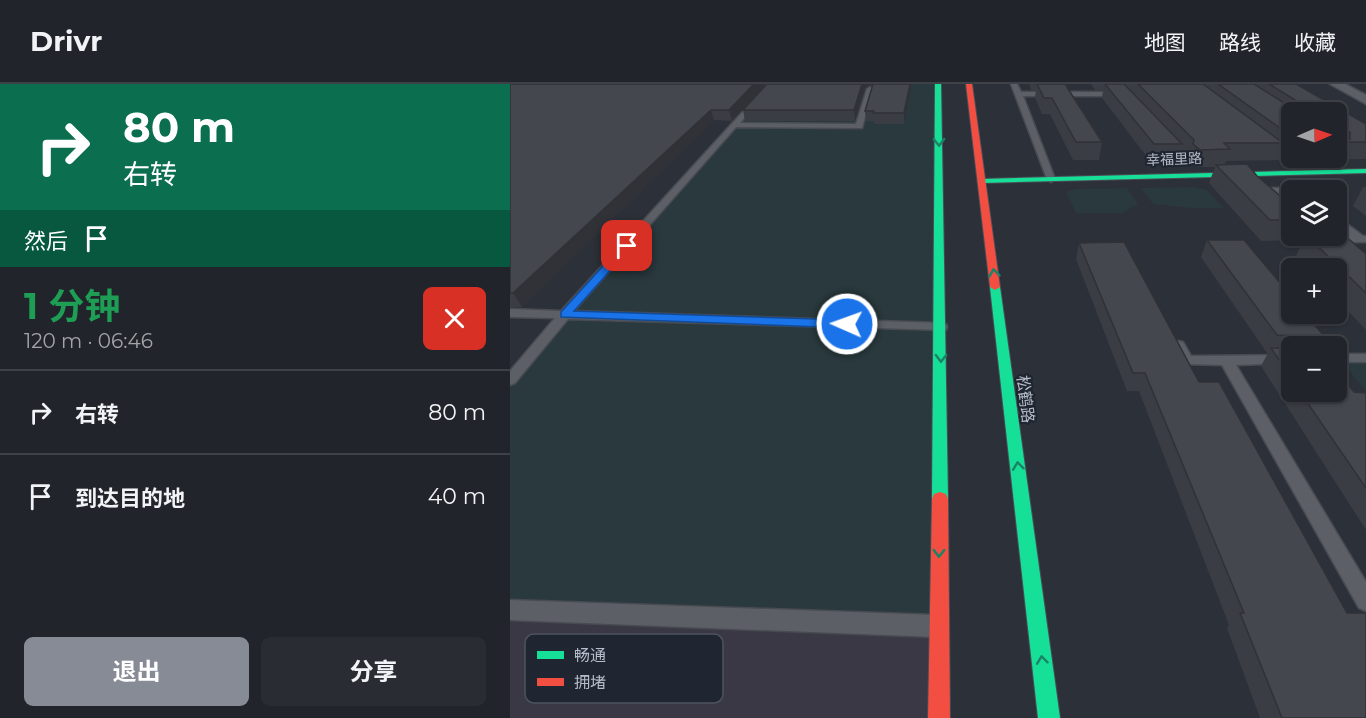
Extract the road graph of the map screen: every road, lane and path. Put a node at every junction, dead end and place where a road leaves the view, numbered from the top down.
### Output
1 (771, 84) edge
2 (938, 84) edge
3 (969, 84) edge
4 (1014, 84) edge
5 (1115, 84) edge
6 (1336, 84) edge
7 (870, 89) edge
8 (1018, 94) junction
9 (1124, 94) junction
10 (1362, 96) edge
11 (1132, 102) edge
12 (734, 126) junction
13 (1161, 135) edge
14 (1183, 159) edge
15 (1366, 171) edge
16 (1052, 179) junction
17 (982, 181) junction
18 (1281, 191) edge
19 (1269, 205) edge
20 (1347, 227) edge
21 (1347, 239) edge
22 (1363, 239) edge
23 (510, 313) edge
24 (565, 314) junction
25 (941, 327) junction
26 (1170, 330) edge
27 (1347, 358) edge
28 (1366, 358) edge
29 (1281, 359) edge
30 (1226, 360) junction
31 (510, 380) edge
32 (1366, 601) edge
33 (510, 610) edge
34 (938, 626) junction
35 (939, 718) edge
36 (1049, 718) edge

1 - 12 lane
2 -> 25 main road
3 - 17 main road, 松鹤路
4 - 8 lane
5 - 9 lane
6 - 10 street
7 - 12 lane
8 - 9 lane
8 - 16 lane
9 - 11 lane
12 - 24 lane
13 - 14 lane
15 - 16 main road, 幸福里路
16 - 17 main road, 幸福里路
36 -> 17 main road, 松鹤路
18 - 19 lane
20 - 22 lane
21 - 22 lane
23 - 24 lane
24 - 25 lane
24 - 31 lane
25 -> 34 main road
26 - 30 lane
27 - 28 lane
29 - 30 lane
30 - 32 lane
33 - 34 lane
34 - 35 main road

